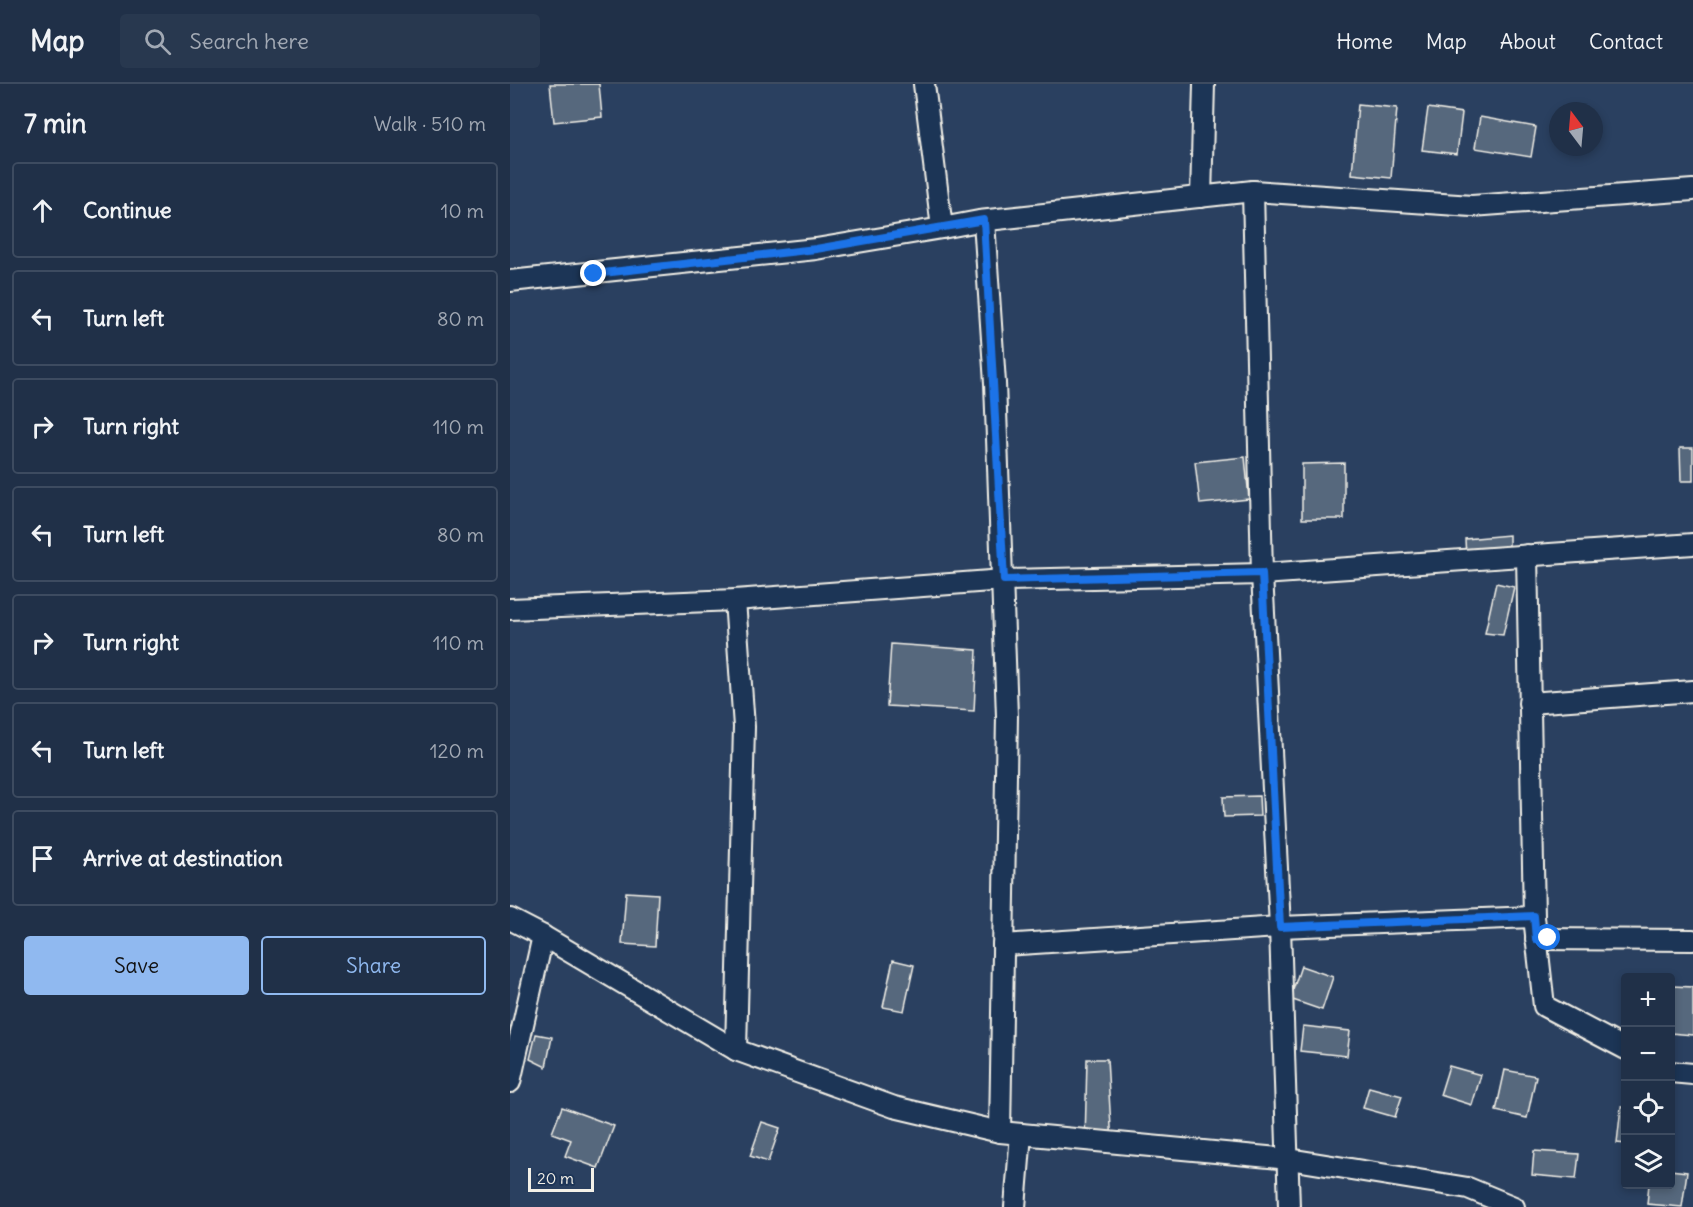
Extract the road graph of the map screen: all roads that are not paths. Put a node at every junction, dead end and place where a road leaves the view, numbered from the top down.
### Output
1 (924, 84) edge
2 (1204, 84) edge
3 (1693, 190) edge
4 (1253, 191) junction
5 (1201, 197) junction
6 (984, 220) junction
7 (942, 228) junction
8 (510, 281) edge
9 (1693, 544) edge
10 (1527, 555) junction
11 (1262, 573) junction
12 (1004, 580) junction
13 (735, 600) junction
14 (510, 609) edge
15 (1693, 691) edge
16 (1528, 703) junction
17 (1534, 916) junction
18 (510, 919) edge
19 (1280, 927) junction
20 (543, 936) junction
21 (1536, 939) junction
22 (1693, 940) edge
23 (1003, 945) junction
24 (1621, 1046) edge
25 (736, 1050) junction
26 (1675, 1072) edge
27 (1693, 1074) edge
28 (510, 1082) edge
29 (1000, 1132) junction
30 (1021, 1134) junction
31 (1289, 1159) junction
32 (1015, 1207) edge
33 (1289, 1207) edge
34 (1514, 1207) edge

1 - 7 street
2 - 5 street
3 - 4 street
4 - 5 street
4 - 11 street
5 - 6 street
6 - 7 street
6 - 12 street
7 - 8 street
9 - 10 street
10 - 11 street
10 - 16 street
11 - 12 street
11 - 19 street
12 - 13 street
12 - 23 street
13 - 14 street
13 - 25 street
15 - 16 street
16 - 17 street
17 - 19 street
17 - 21 street
18 - 20 street
19 - 23 street
19 - 31 street
20 - 25 street
20 - 28 street
21 - 22 street
21 - 24 street
23 - 29 street
25 - 29 street
26 - 27 street
29 - 30 street
30 - 31 street
30 - 32 street
31 - 33 street
31 - 34 street

